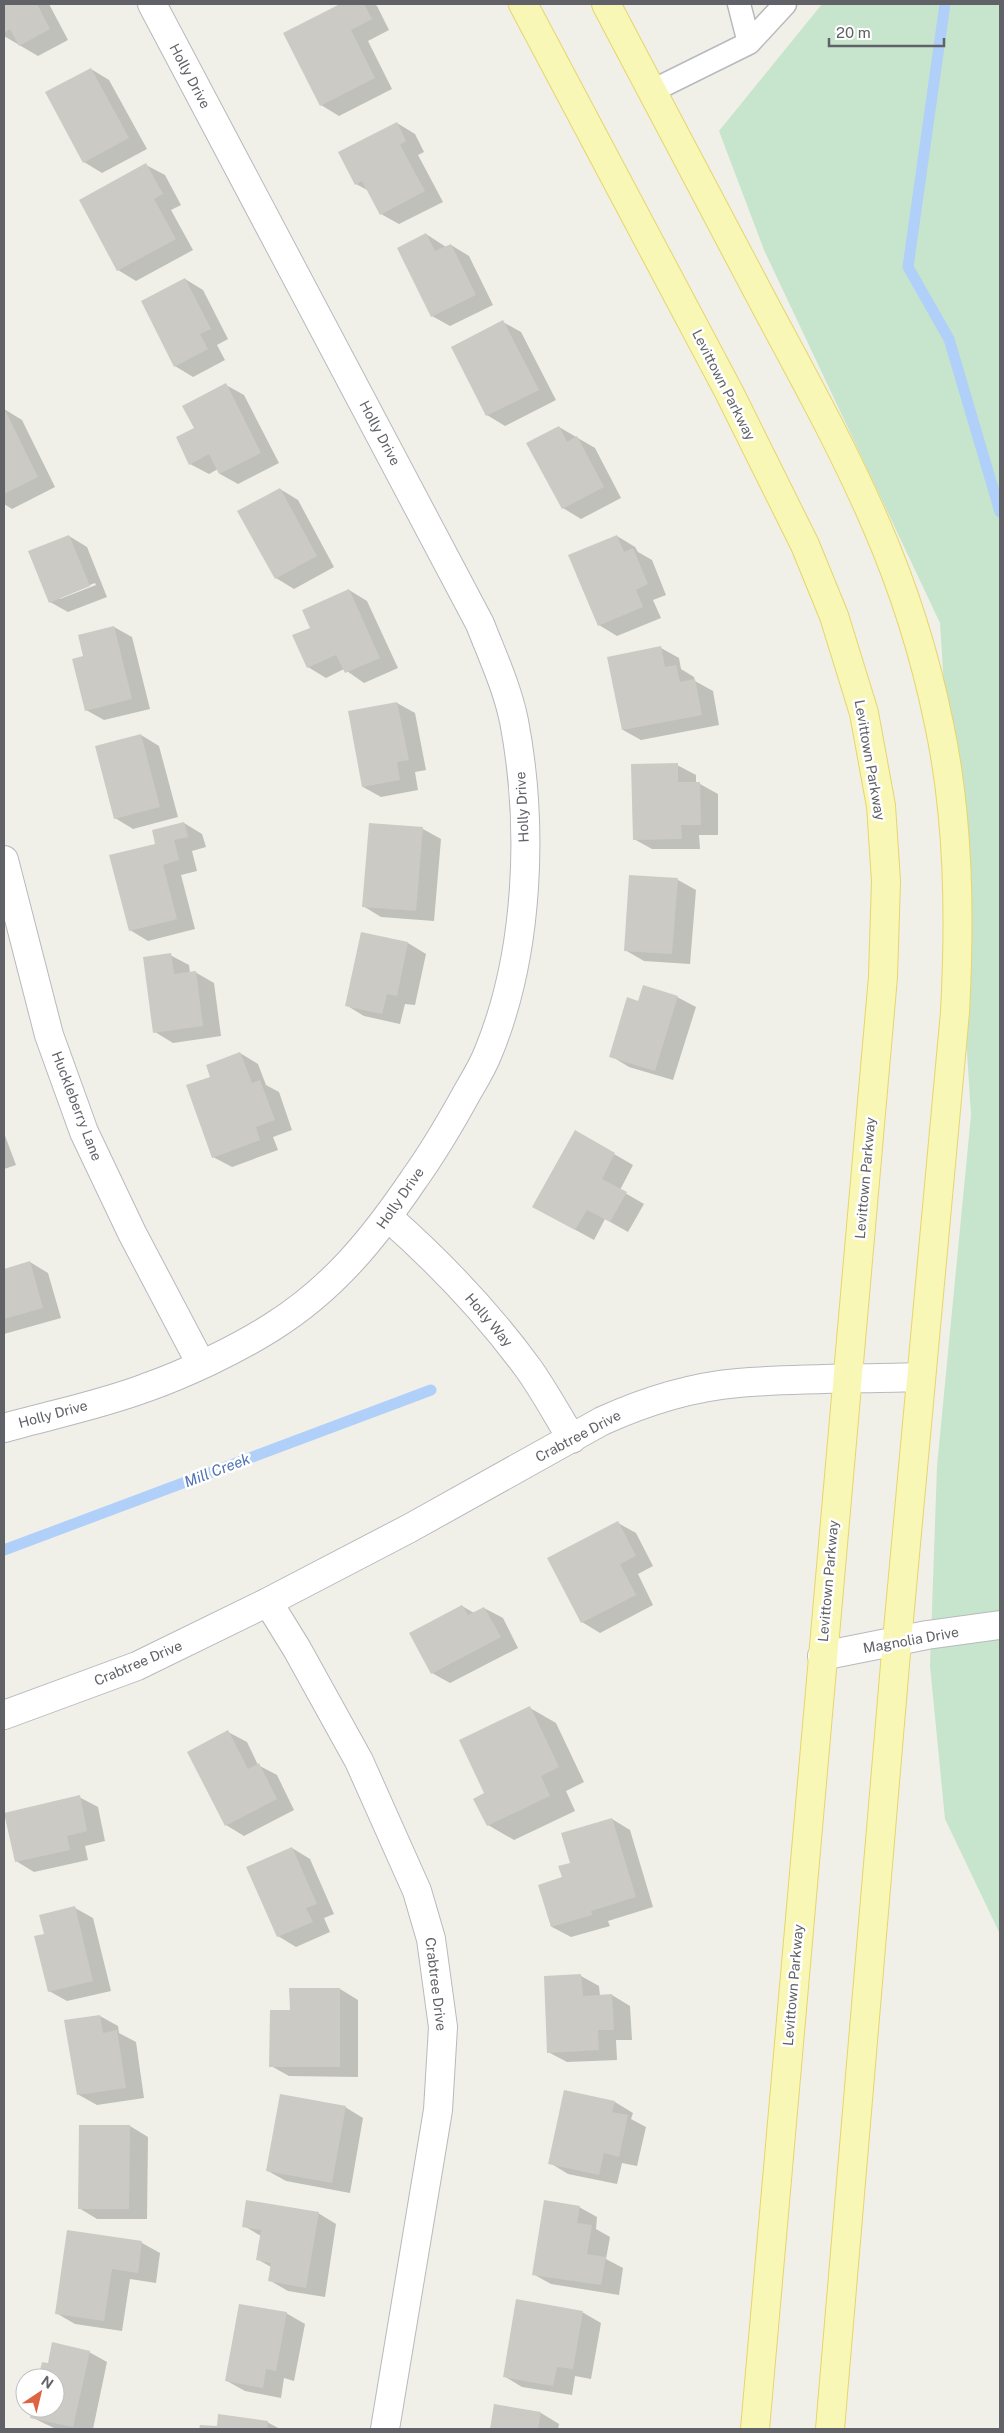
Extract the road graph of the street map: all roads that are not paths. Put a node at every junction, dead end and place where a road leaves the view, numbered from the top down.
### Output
1 (152, 4) edge
2 (523, 4) edge
3 (606, 4) edge
4 (739, 4) edge
5 (785, 4) edge
6 (749, 43) junction
7 (652, 91) junction
8 (4, 860) edge
9 (388, 1217) junction
10 (201, 1364) junction
11 (921, 1376) junction
12 (846, 1380) junction
13 (4, 1428) edge
14 (572, 1439) junction
15 (268, 1602) junction
16 (1000, 1625) edge
17 (898, 1641) junction
18 (822, 1656) junction
19 (4, 1715) edge
20 (385, 2429) edge
21 (755, 2429) edge
22 (830, 2429) edge

1 - 9 street, Holly Drive
2 - 12 main road, Levittown Parkway
3 - 7 main road
4 - 6 lane
5 - 6 lane
6 - 7 lane
7 - 11 main road
8 - 10 street, Huckleberry Lane
9 - 10 street, Holly Drive
9 - 14 street, Holly Way
10 - 13 street, Holly Drive
11 - 12 street, Crabtree Drive
11 - 17 main road
12 - 14 street, Crabtree Drive
12 - 18 main road, Levittown Parkway
14 - 15 street, Crabtree Drive
15 - 19 street, Crabtree Drive
15 - 20 street, Crabtree Drive
16 - 17 street, Magnolia Drive
17 - 18 street, Magnolia Drive
17 - 22 main road
18 - 21 main road, Levittown Parkway

